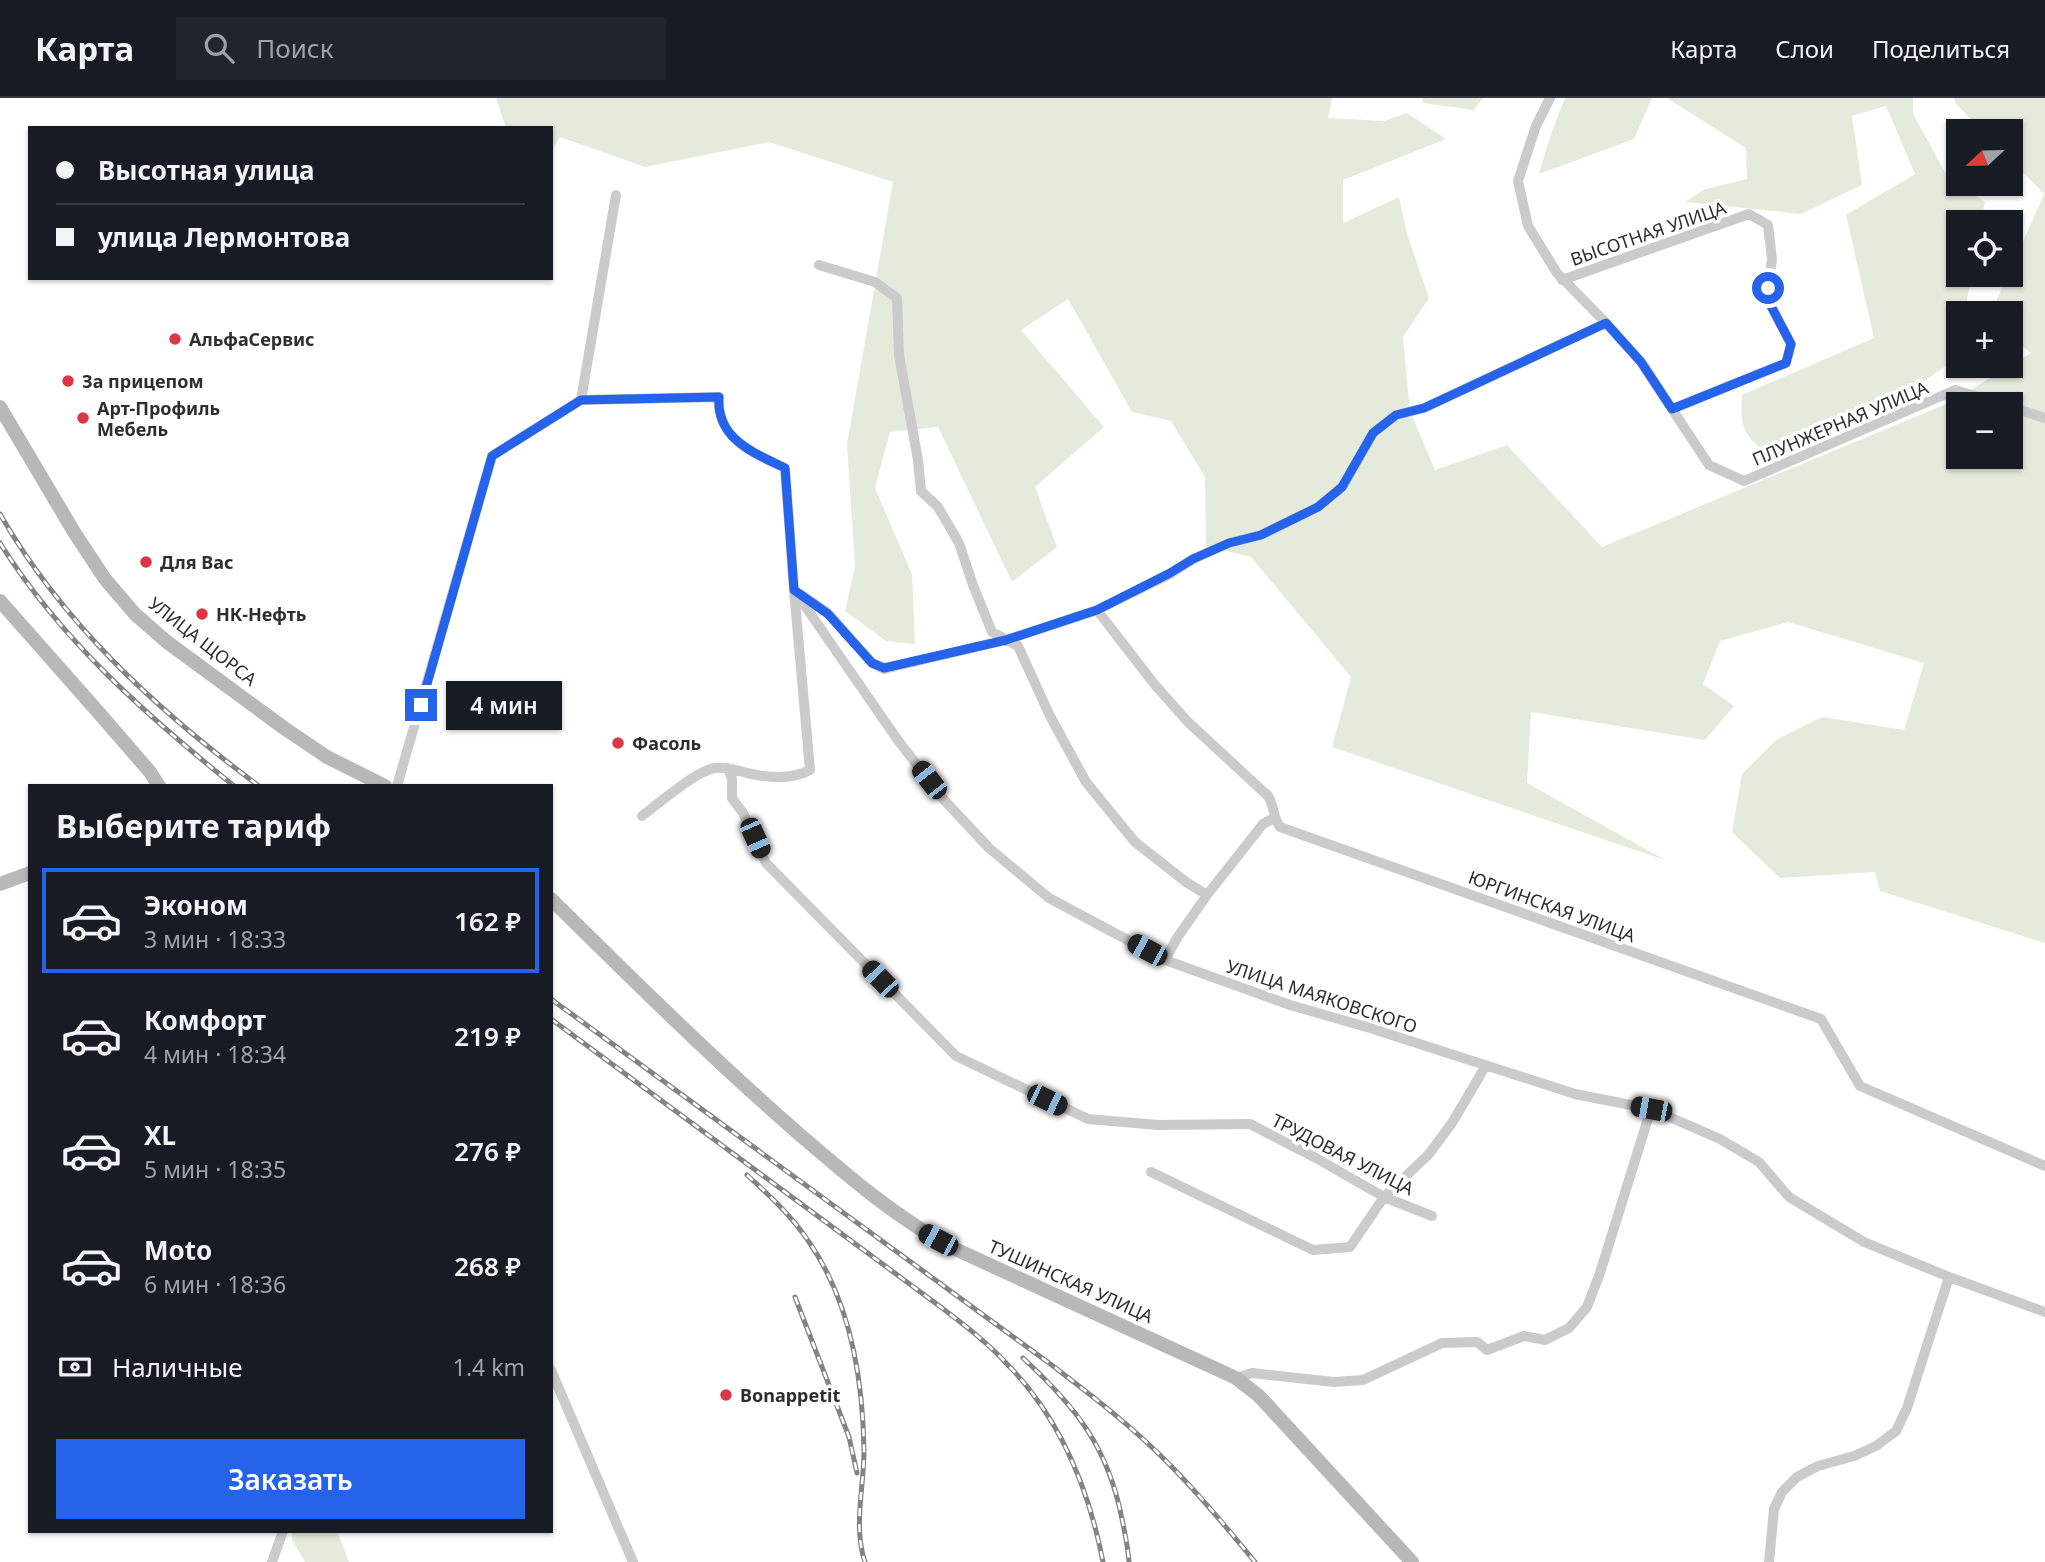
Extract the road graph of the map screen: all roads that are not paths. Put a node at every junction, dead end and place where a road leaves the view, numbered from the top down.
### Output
1 (1550, 98) edge
2 (616, 195) dead end
3 (819, 265) dead end
4 (1562, 280) junction
5 (1606, 323) junction
6 (1946, 394) edge
7 (581, 400) junction
8 (0, 407) edge
9 (1672, 409) junction
10 (2023, 411) edge
11 (2045, 418) edge
12 (794, 590) junction
13 (0, 601) edge
14 (1097, 610) junction
15 (1006, 640) junction
16 (728, 768) junction
17 (158, 784) edge
18 (381, 784) edge
19 (398, 784) edge
20 (642, 816) dead end
21 (1274, 818) junction
22 (28, 874) edge
23 (0, 884) edge
24 (1207, 895) junction
25 (553, 901) edge
26 (1165, 960) junction
27 (1485, 1067) junction
28 (1651, 1109) junction
29 (2045, 1166) edge
30 (1152, 1172) dead end
31 (1384, 1198) junction
32 (1432, 1216) dead end
33 (1949, 1277) junction
34 (2045, 1312) edge
35 (1236, 1378) junction
36 (553, 1379) edge
37 (281, 1533) edge
38 (272, 1562) edge
39 (633, 1562) edge
40 (1412, 1562) edge
41 (1769, 1562) edge

1 - 4 street, ПЛУНЖЕРНАЯ УЛИЦА
2 - 7 street
3 - 15 street
4 - 5 street, ПЛУНЖЕРНАЯ УЛИЦА
4 - 9 street, ВЫСОТНАЯ УЛИЦА
5 - 9 street, ПЛУНЖЕРНАЯ УЛИЦА
5 - 14 street
6 - 9 street, ПЛУНЖЕРНАЯ УЛИЦА
7 - 12 street
7 - 19 street
8 - 18 main road, УЛИЦА ЩОРСА
10 - 11 street
12 - 15 street
12 - 16 street
12 - 26 street, УЛИЦА МАЯКОВСКОГО
13 - 17 main road
14 - 15 street
14 - 21 street
15 - 24 street
16 - 20 street
16 - 31 street, ТРУДОВАЯ УЛИЦА
21 - 24 street
21 - 29 street, ЮРГИНСКАЯ УЛИЦА
22 - 23 main road
24 - 26 street
25 - 35 main road, ТУШИНСКАЯ УЛИЦА
26 - 27 street, УЛИЦА МАЯКОВСКОГО
27 - 28 street, УЛИЦА МАЯКОВСКОГО
27 - 31 street
28 - 33 street, УЛИЦА МАЯКОВСКОГО
28 - 35 street
30 - 31 street
31 - 32 street, ТРУДОВАЯ УЛИЦА
33 - 34 street, УЛИЦА МАЯКОВСКОГО
33 - 41 street
35 - 40 main road, ТУШИНСКАЯ УЛИЦА
36 - 39 street
37 - 38 street

